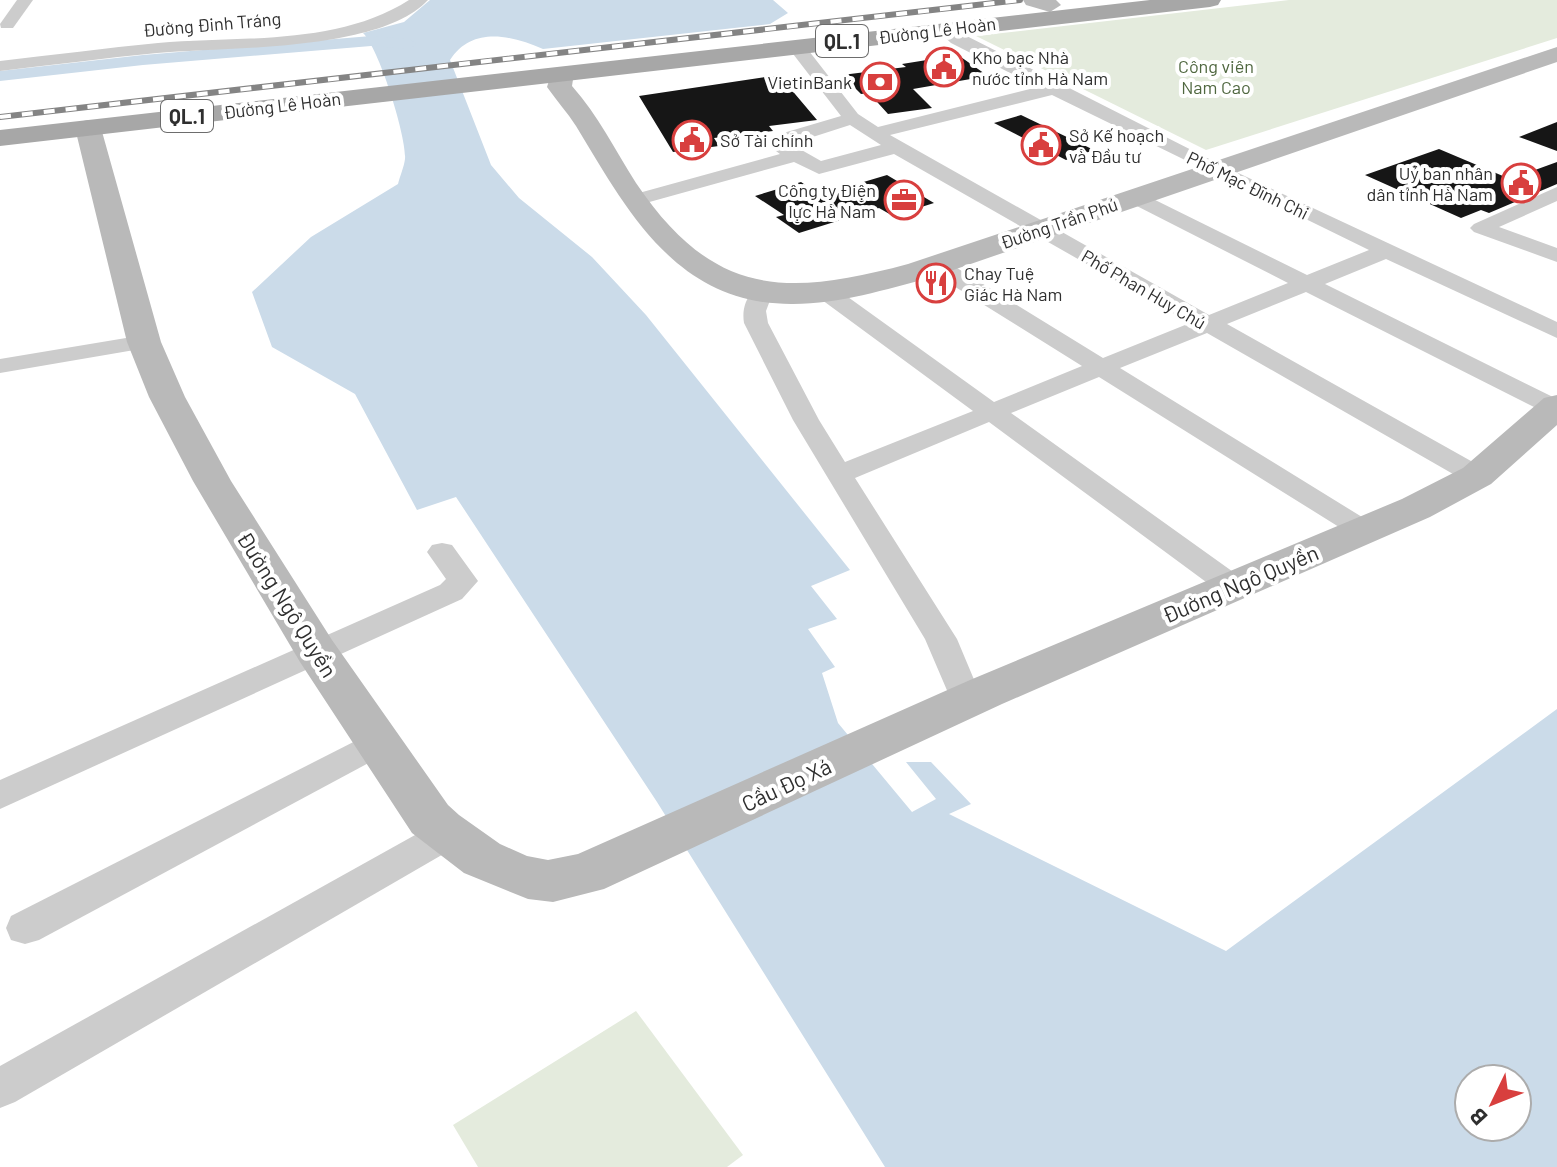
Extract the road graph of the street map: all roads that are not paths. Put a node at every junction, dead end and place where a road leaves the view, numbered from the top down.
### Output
1 (25, 0) edge
2 (420, 0) edge
3 (1097, 0) edge
4 (1210, 0) edge
5 (1050, 7) edge
6 (7, 25) dead end
7 (945, 30) junction
8 (86, 36) dead end
9 (796, 46) junction
10 (85, 56) junction
11 (1555, 56) edge
12 (0, 66) edge
13 (559, 67) junction
14 (373, 88) junction
15 (1053, 89) junction
16 (852, 118) junction
17 (0, 123) edge
18 (88, 128) junction
19 (875, 133) junction
20 (0, 138) edge
21 (896, 147) junction
22 (793, 156) junction
23 (1214, 169) junction
24 (1557, 193) edge
25 (1134, 197) junction
26 (635, 200) junction
27 (1040, 230) junction
28 (1386, 251) junction
29 (1557, 255) edge
30 (936, 265) junction
31 (1306, 284) junction
32 (826, 292) junction
33 (761, 295) junction
34 (1208, 326) junction
35 (1557, 331) edge
36 (144, 342) junction
37 (0, 366) edge
38 (1102, 368) junction
39 (1556, 407) edge
40 (992, 413) junction
41 (840, 474) junction
42 (1477, 476) junction
43 (1365, 531) junction
44 (442, 552) dead end
45 (1232, 586) junction
46 (316, 651) junction
47 (967, 701) junction
48 (905, 730) joint
49 (377, 743) junction
50 (0, 795) edge
51 (446, 835) junction
52 (668, 839) joint
53 (25, 928) dead end
54 (0, 1088) edge

1 - 6 street
2 - 10 street, Đường Đinh Tráng
3 - 5 main road, Đường Lê Hoàn / QL.1
4 - 5 main road, Đường Lê Hoàn / QL.1
5 - 7 main road, Đường Lê Hoàn / QL.1
5 - 13 main road, Đường Lê Hoàn / QL.1
7 - 9 main road, Đường Lê Hoàn / QL.1
7 - 15 street, Phố Mạc Đĩnh Chi
8 - 10 street
9 - 13 main road, Đường Lê Hoàn / QL.1
9 - 16 street, Phố Phan Huy Chú
10 - 12 street, Đường Đinh Tráng
11 - 23 street, Đường Trần Phú
13 - 14 main road, Đường Lê Hoàn / QL.1
13 - 26 street, Đường Trần Phú
14 - 17 main road, Đường Lê Hoàn / QL.1
14 - 18 main road, Đường Lê Hoàn / QL.1
15 - 19 street
15 - 23 street, Phố Mạc Đĩnh Chi
16 - 19 street, Phố Phan Huy Chú
16 - 22 street
18 - 20 main road, Đường Lê Hoàn / QL.1
18 - 36 street, Đường Ngô Quyền
19 - 21 street, Phố Phan Huy Chú
21 - 22 street
21 - 27 street, Phố Phan Huy Chú
22 - 26 street
23 - 25 street, Đường Trần Phú
23 - 28 street, Phố Mạc Đĩnh Chi
24 - 29 street
25 - 27 street, Đường Trần Phú
25 - 31 street
26 - 33 street, Đường Trần Phú
27 - 30 street, Đường Trần Phú
27 - 34 street, Phố Phan Huy Chú
28 - 31 street
28 - 35 street, Phố Mạc Đĩnh Chi
30 - 32 street, Đường Trần Phú
30 - 38 street
31 - 34 street
31 - 39 street
32 - 33 street, Đường Trần Phú
32 - 40 street
33 - 41 street
34 - 38 street
34 - 42 street, Phố Phan Huy Chú
36 - 37 street
36 - 46 street, Đường Ngô Quyền
38 - 40 street
38 - 43 street
39 - 42 street, Đường Ngô Quyền
40 - 41 street
40 - 45 street
41 - 47 street
42 - 43 street, Đường Ngô Quyền
43 - 45 street, Đường Ngô Quyền
44 - 46 street
45 - 47 street, Đường Ngô Quyền
46 - 49 street, Đường Ngô Quyền
46 - 50 street
47 - 48 street, Đường Ngô Quyền
48 - 52 street, Cầu Đọ Xá
49 - 51 street, Đường Ngô Quyền
49 - 53 street
51 - 52 street, Đường Ngô Quyền
51 - 54 street

